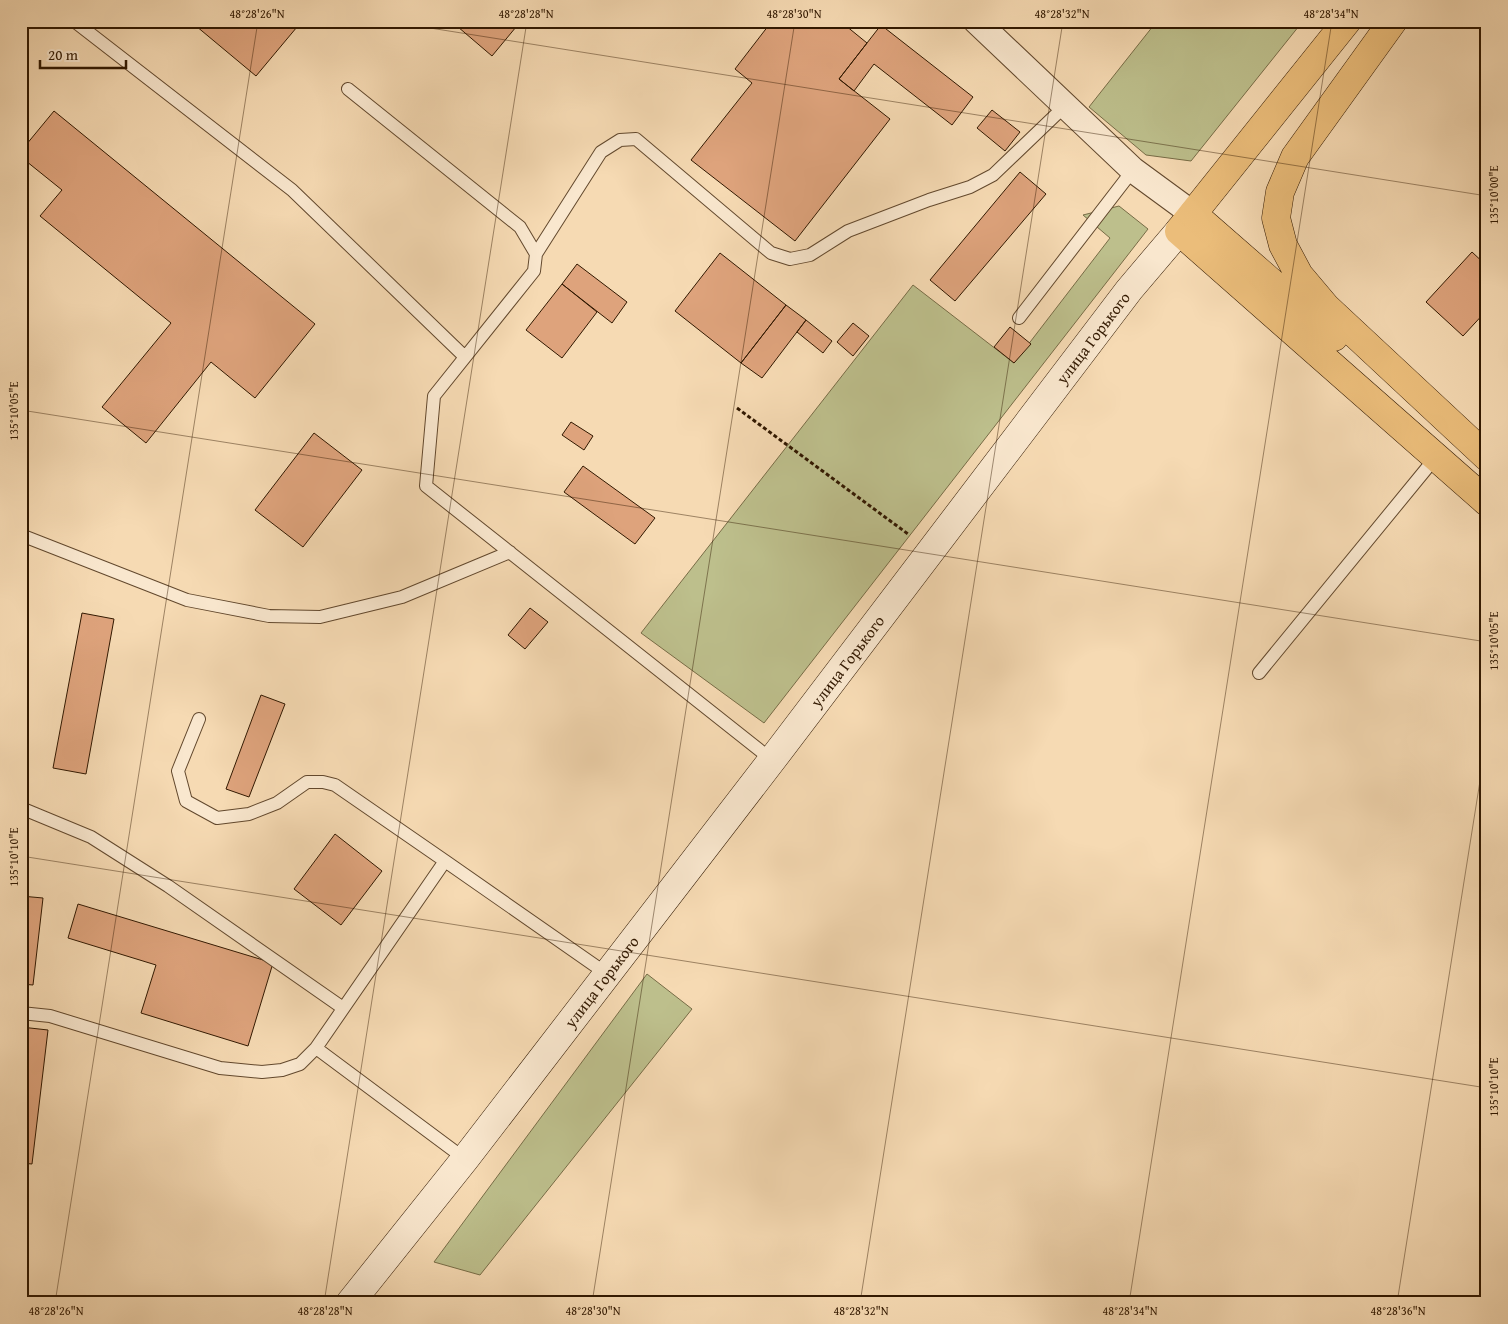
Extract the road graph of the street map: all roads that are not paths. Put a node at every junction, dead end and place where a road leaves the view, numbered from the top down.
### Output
1 (74, 21) edge
2 (976, 21) edge
3 (1347, 21) edge
4 (1393, 21) edge
5 (21, 22) edge
6 (348, 90) dead end
7 (1065, 106) junction
8 (1133, 170) junction
9 (1186, 223) junction
10 (536, 254) junction
11 (1019, 318) dead end
12 (465, 357) junction
13 (1436, 457) junction
14 (1487, 457) edge
15 (1487, 472) edge
16 (1487, 502) edge
17 (21, 535) edge
18 (510, 552) junction
19 (1259, 673) dead end
20 (199, 719) dead end
21 (772, 760) junction
22 (21, 808) edge
23 (445, 861) junction
24 (607, 974) junction
25 (343, 1008) junction
26 (21, 1013) edge
27 (316, 1048) junction
28 (465, 1159) junction
29 (350, 1303) edge

1 - 5 lane
1 - 12 lane
2 - 7 street
3 - 9 main road, улица Горького
4 - 14 main road
6 - 10 lane
7 - 8 street
7 - 10 lane
8 - 9 street
8 - 11 lane
9 - 13 main road
9 - 15 main road
9 - 21 main road, улица Горького
10 - 12 lane
12 - 18 lane
13 - 16 main road
13 - 19 lane
17 - 18 lane
18 - 21 lane
20 - 23 lane
21 - 24 main road, улица Горького
22 - 25 lane
23 - 24 lane
23 - 25 lane
24 - 28 main road, улица Горького
25 - 27 lane
26 - 27 lane
27 - 28 lane
28 - 29 main road, улица Горького

